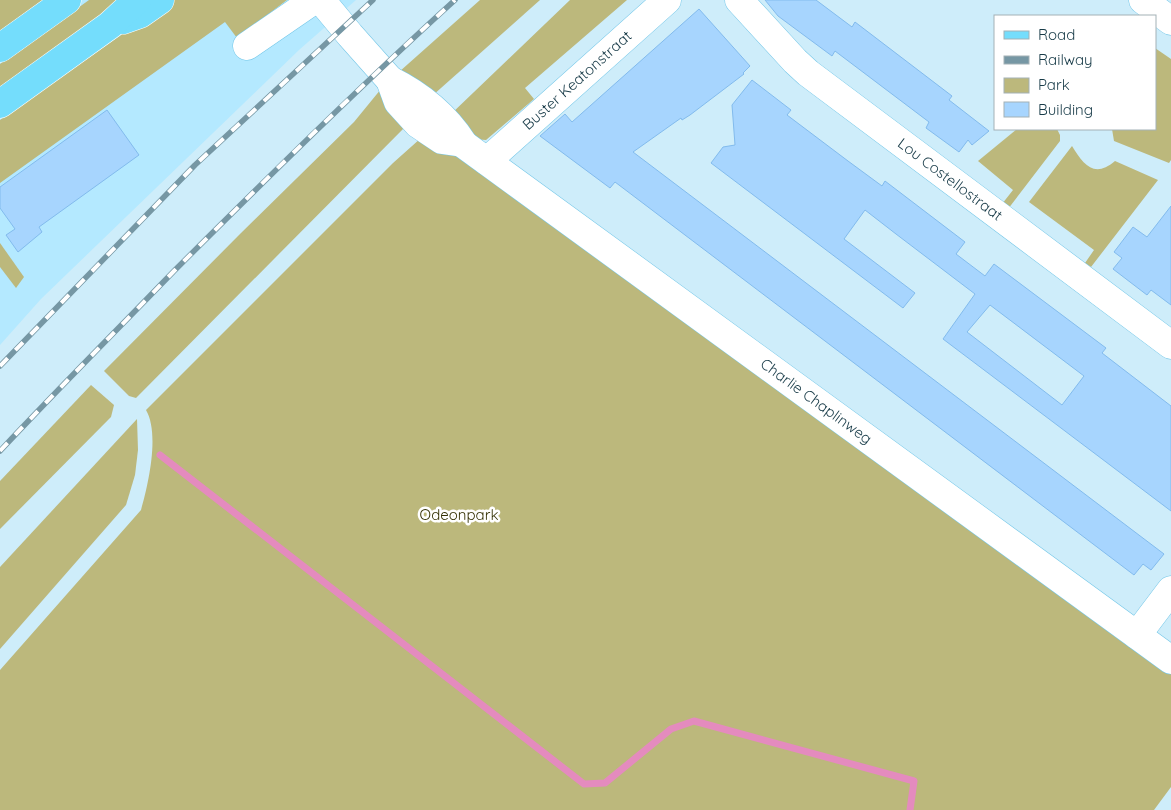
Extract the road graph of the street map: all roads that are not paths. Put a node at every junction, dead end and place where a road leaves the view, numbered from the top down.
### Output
1 (67, 0) edge
2 (136, 0) edge
3 (160, 0) edge
4 (314, 0) edge
5 (321, 0) edge
6 (667, 0) edge
7 (740, 0) edge
8 (1143, 0) edge
9 (1171, 21) edge
10 (110, 25) junction
11 (247, 46) dead end
12 (0, 48) edge
13 (0, 104) edge
14 (487, 161) junction
15 (1171, 345) edge
16 (1171, 590) edge
17 (1137, 635) junction
18 (1171, 660) edge

1 - 12 main road
2 - 10 main road
3 - 10 main road
4 - 11 street
5 - 14 street, Charlie Chaplinweg
6 - 14 street, Buster Keatonstraat
7 - 15 street, Lou Costellostraat
8 - 9 street
10 - 13 main road
14 - 17 street, Charlie Chaplinweg
16 - 17 street
17 - 18 street, Charlie Chaplinweg

